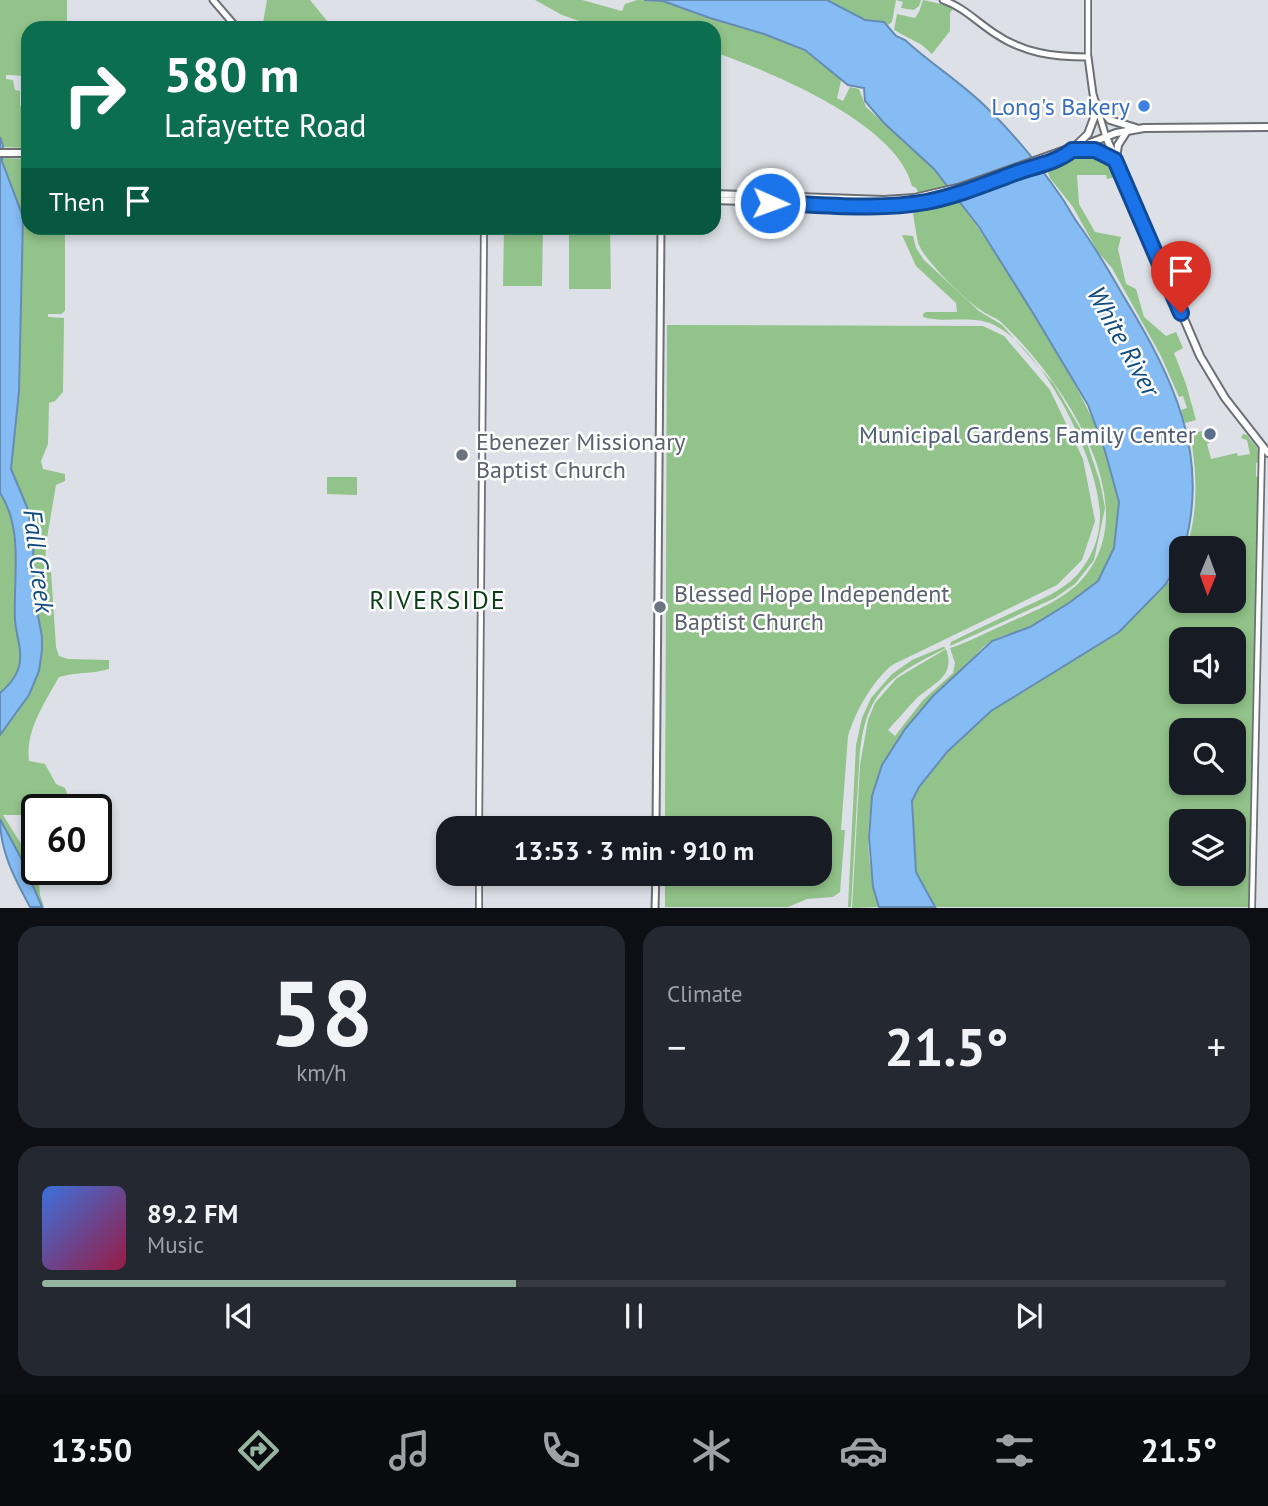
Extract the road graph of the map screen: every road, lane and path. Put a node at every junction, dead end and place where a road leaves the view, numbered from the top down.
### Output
1 (214, 0) edge
2 (943, 0) edge
3 (1088, 0) edge
4 (231, 21) edge
5 (1088, 57) junction
6 (1096, 106) junction
7 (1268, 127) edge
8 (1138, 128) junction
9 (1127, 131) junction
10 (1106, 137) junction
11 (1072, 150) junction
12 (0, 153) edge
13 (21, 153) edge
14 (1115, 160) junction
15 (721, 194) edge
16 (937, 197) junction
17 (721, 200) edge
18 (484, 235) edge
19 (661, 235) edge
20 (1262, 446) junction
21 (1268, 453) edge
22 (479, 816) edge
23 (656, 816) edge
24 (479, 886) edge
25 (656, 886) edge
26 (479, 908) edge
27 (655, 908) edge
28 (1252, 908) edge

1 - 4 main road
2 - 5 main road
3 - 5 street
5 - 6 main road
6 - 8 main road
6 - 10 main road
6 - 11 main road
7 - 8 main road
8 - 9 main road
9 - 10 main road
9 - 14 main road
10 - 11 main road
10 - 14 main road
11 - 14 main road
11 - 16 main road
12 - 13 main road
14 - 20 main road
15 - 16 main road
16 - 17 main road
18 - 22 street
19 - 23 main road
20 - 21 main road
20 - 28 street
24 - 26 street
25 - 27 main road

